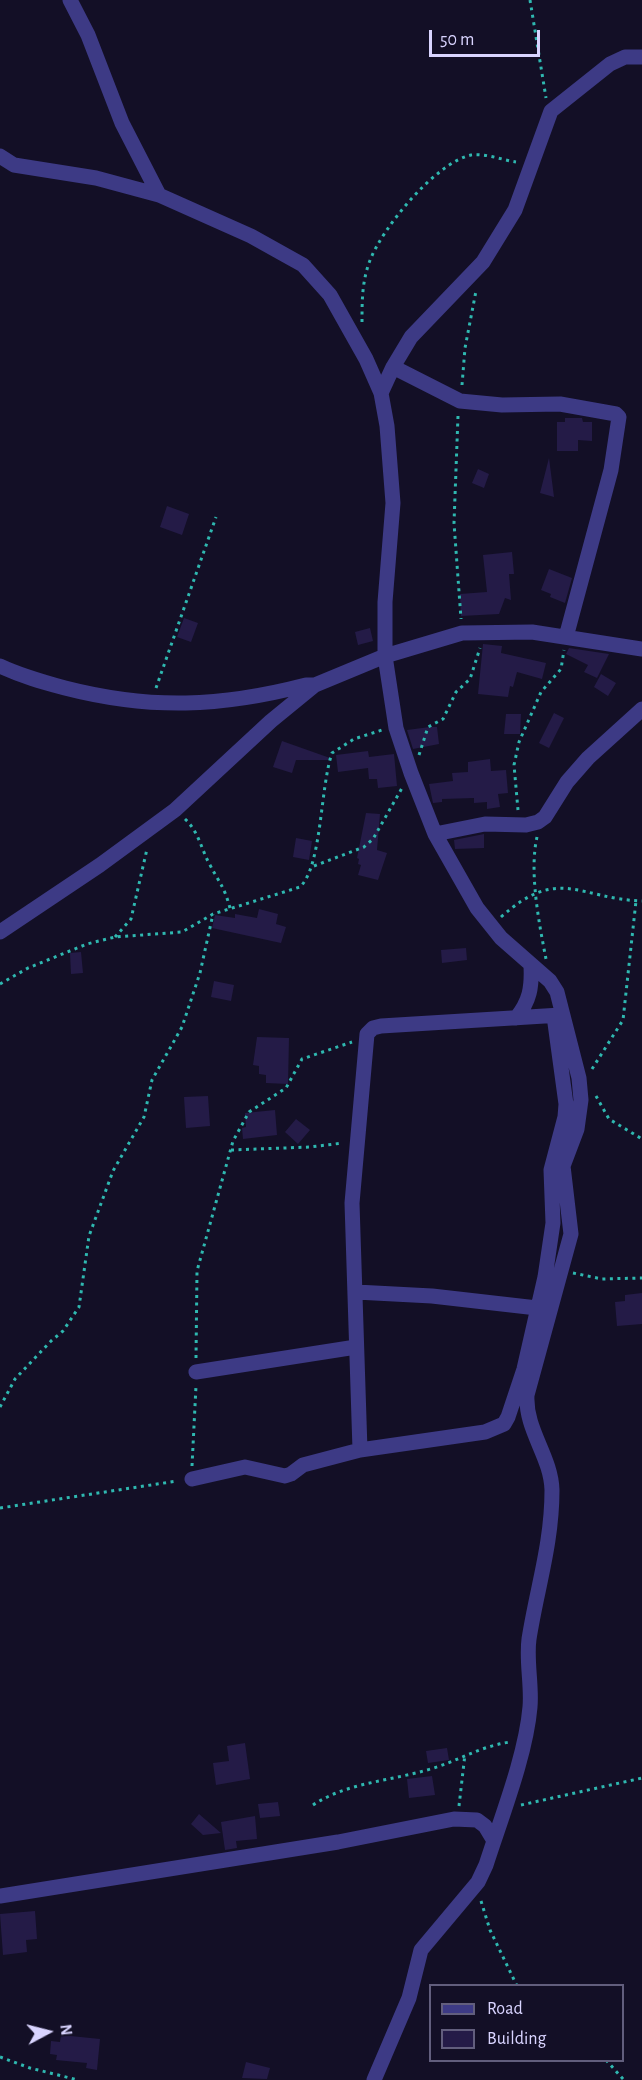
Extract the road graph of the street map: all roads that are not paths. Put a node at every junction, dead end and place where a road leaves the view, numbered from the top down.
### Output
1 (70, 0) edge
2 (642, 57) edge
3 (0, 156) edge
4 (159, 195) junction
5 (393, 367) junction
6 (381, 393) junction
7 (566, 637) junction
8 (642, 649) edge
9 (385, 656) junction
10 (0, 666) edge
11 (315, 685) junction
12 (642, 709) edge
13 (435, 834) junction
14 (0, 932) edge
15 (531, 966) junction
16 (559, 1016) junction
17 (516, 1018) junction
18 (356, 1292) junction
19 (537, 1308) junction
20 (356, 1347) junction
21 (196, 1372) road end
22 (360, 1450) junction
23 (192, 1479) road end
24 (494, 1841) junction
25 (0, 1896) edge
26 (374, 2080) edge

1 - 4 street
2 - 5 street
3 - 4 street
4 - 6 street
5 - 6 street
5 - 7 street
6 - 9 street
7 - 8 street
7 - 9 street
9 - 11 street
9 - 13 street
10 - 11 street
11 - 14 street
12 - 13 street
13 - 15 street
15 - 16 street
15 - 17 street
16 - 17 street
16 - 19 street
16 - 24 street
17 - 18 street
18 - 19 street
18 - 20 street
19 - 22 street
20 - 21 street
20 - 22 street
22 - 23 street
24 - 25 street
24 - 26 street

